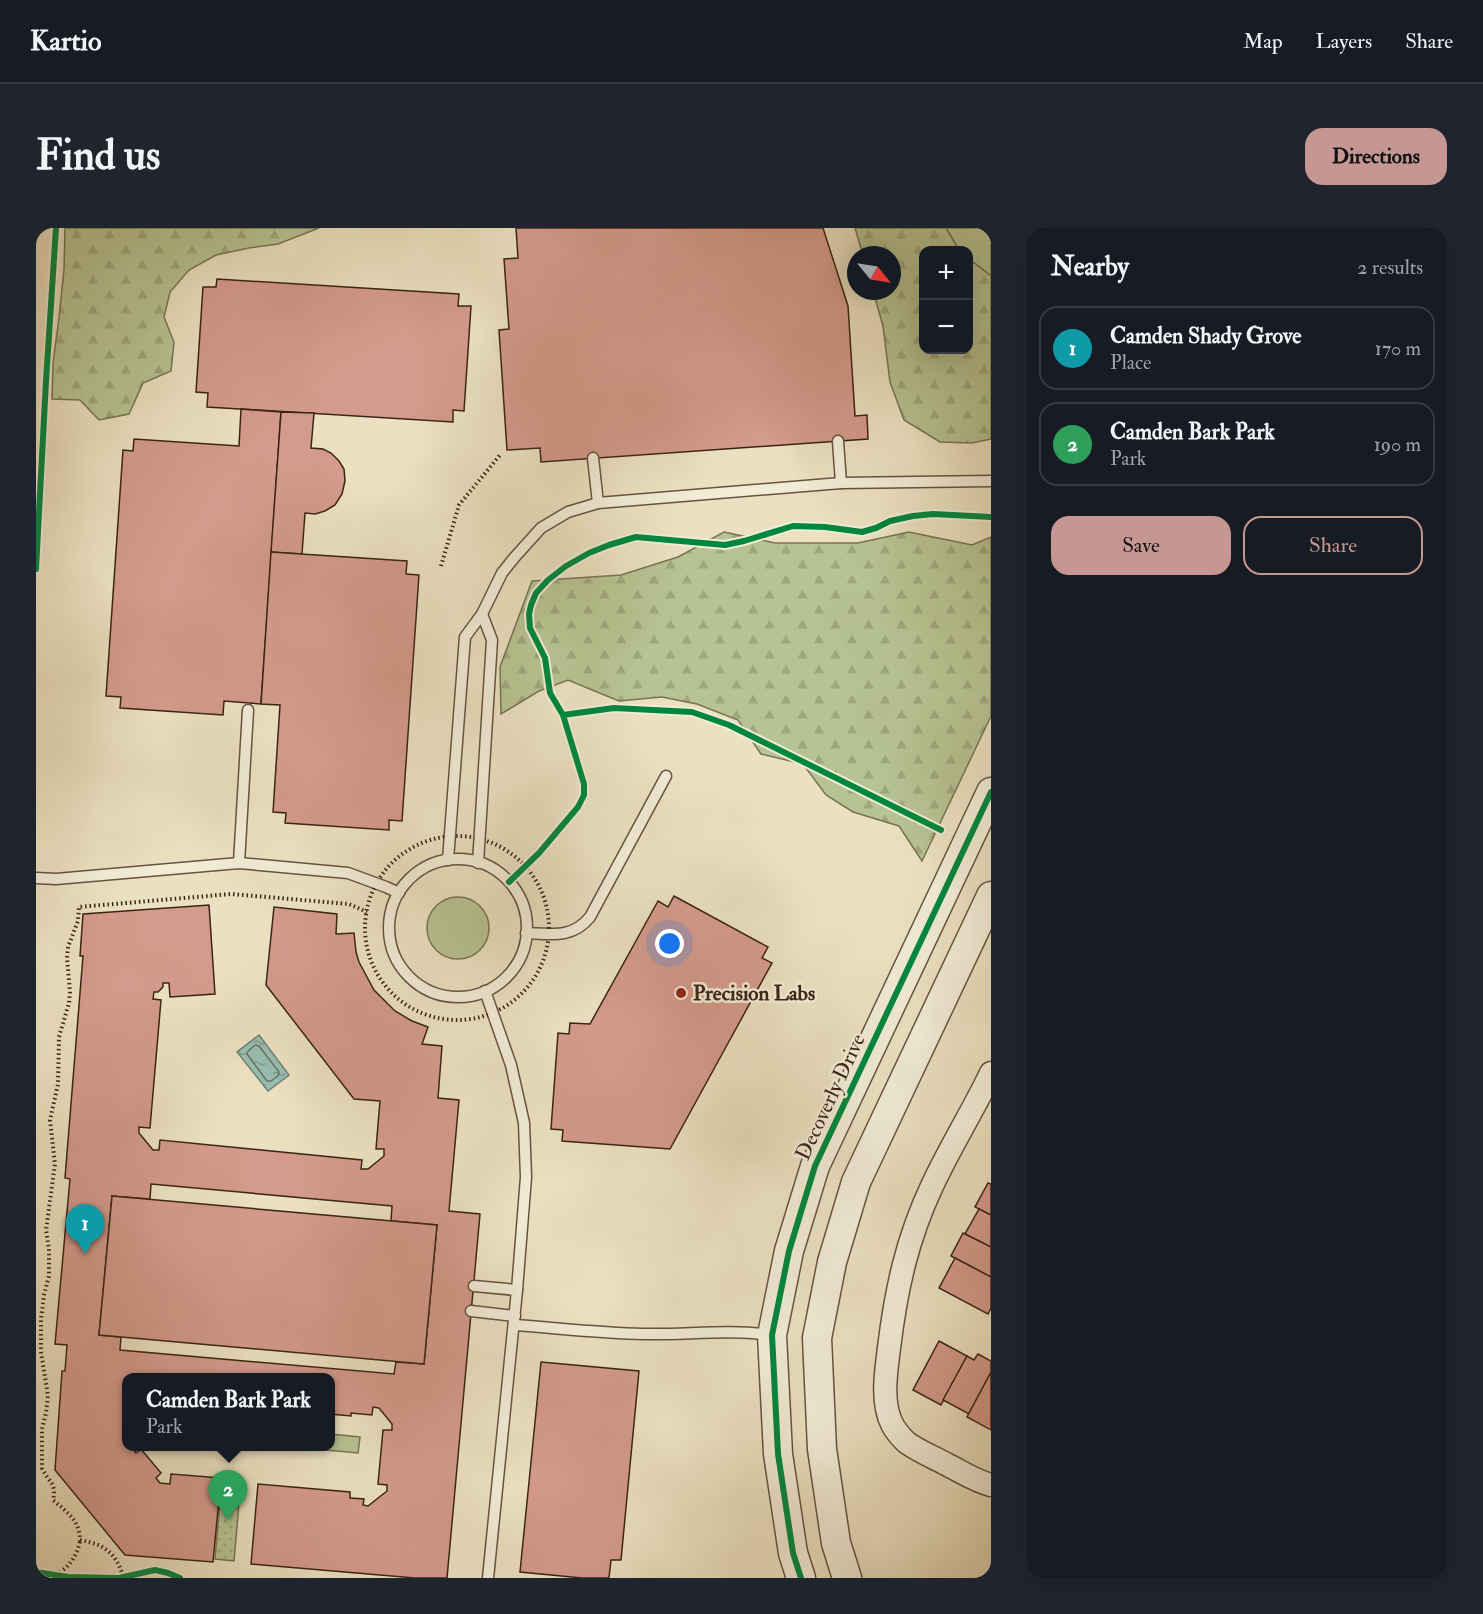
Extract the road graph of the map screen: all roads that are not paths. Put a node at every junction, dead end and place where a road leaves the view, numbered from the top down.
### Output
1 (838, 441) dead end
2 (593, 458) dead end
3 (991, 481) edge
4 (841, 483) junction
5 (598, 503) junction
6 (482, 614) junction
7 (248, 710) dead end
8 (666, 776) dead end
9 (991, 792) edge
10 (448, 860) junction
11 (478, 862) junction
12 (239, 863) junction
13 (36, 878) edge
14 (399, 893) junction
15 (991, 896) edge
16 (526, 933) junction
17 (485, 991) junction
18 (991, 1073) edge
19 (474, 1286) dead end
20 (518, 1290) junction
21 (471, 1311) dead end
22 (514, 1320) junction
23 (772, 1335) junction
24 (991, 1485) edge
25 (488, 1578) edge
26 (801, 1578) edge
27 (847, 1578) edge

1 - 4 lane
2 - 5 lane
3 - 4 lane
4 - 5 lane
5 - 6 lane
6 - 10 lane
6 - 11 lane
7 - 12 lane
8 - 16 lane
9 - 23 street, Decoverly Drive
10 - 11 lane
10 - 14 lane
11 - 16 lane
12 - 13 lane
12 - 14 lane
14 - 17 lane
15 - 27 street
16 - 17 lane
17 - 20 lane
18 - 24 street
19 - 20 lane
20 - 22 lane
21 - 22 lane
22 - 23 lane
22 - 25 lane
23 - 26 street, Decoverly Drive

